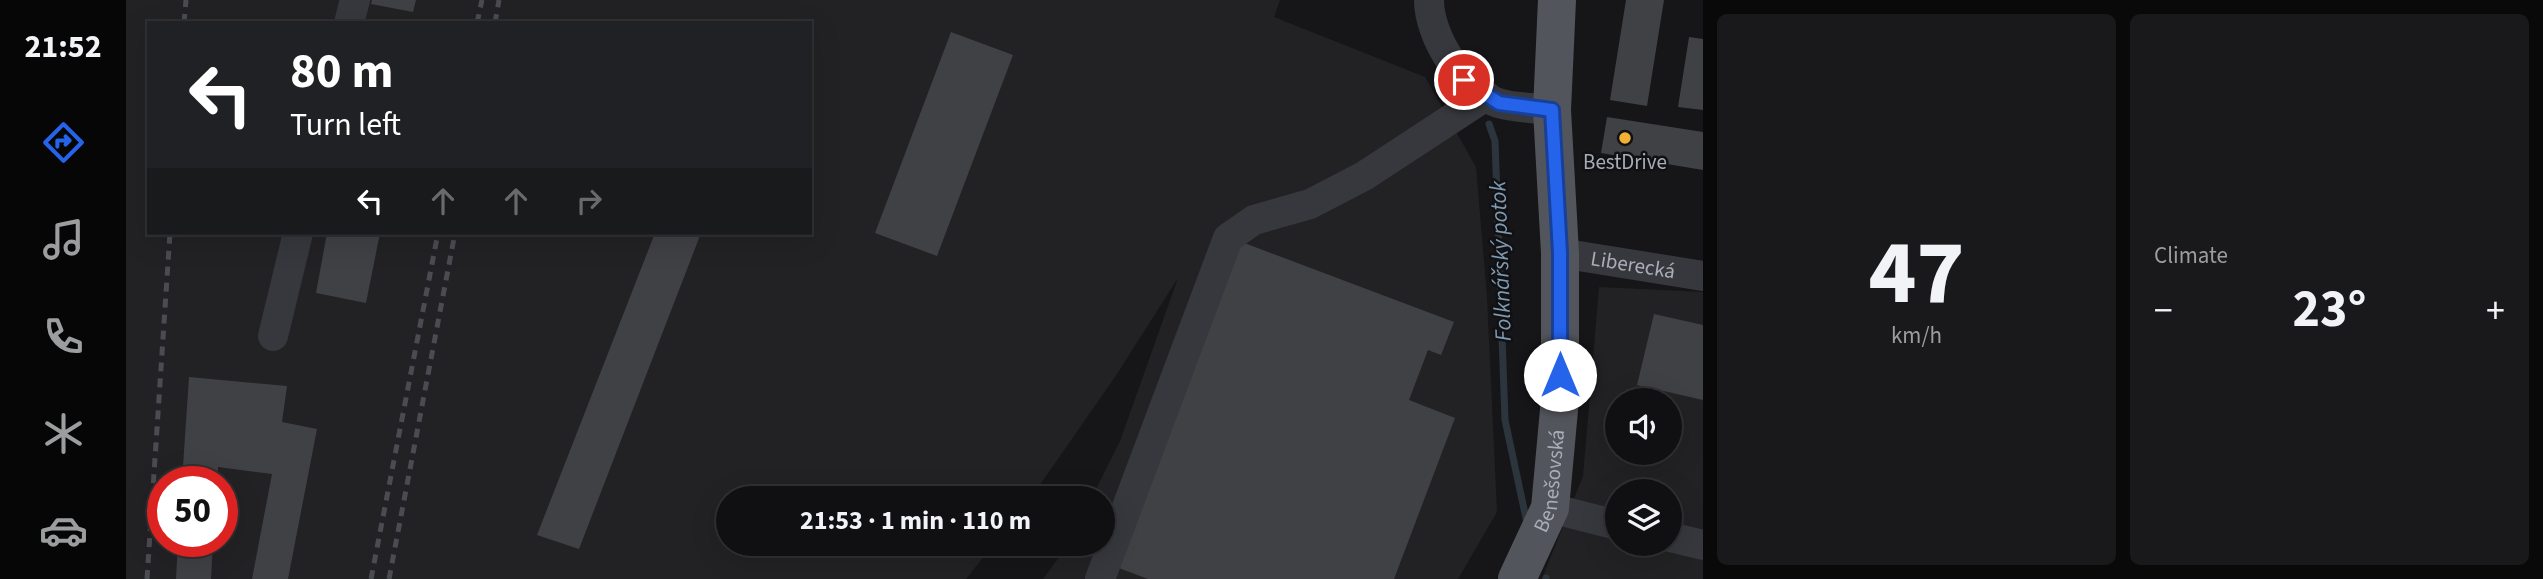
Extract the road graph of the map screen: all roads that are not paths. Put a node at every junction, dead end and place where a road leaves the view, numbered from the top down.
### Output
1 (355, 0) edge
2 (1429, 0) edge
3 (1557, 0) edge
4 (350, 21) edge
5 (1486, 96) junction
6 (1552, 110) junction
7 (297, 235) edge
8 (1560, 253) junction
9 (1703, 276) edge
10 (272, 335) dead end
11 (1550, 508) junction
12 (1605, 521) edge
13 (1682, 540) edge
14 (1703, 545) edge
15 (1100, 579) edge
16 (1517, 579) edge

1 - 4 street
2 - 5 street
3 - 6 main road, Benešovská
5 - 6 street
5 - 15 street
6 - 8 main road, Benešovská
7 - 10 street
8 - 9 street, Liberecká
8 - 11 main road, Benešovská
11 - 12 street
11 - 16 main road, Benešovská
13 - 14 street

